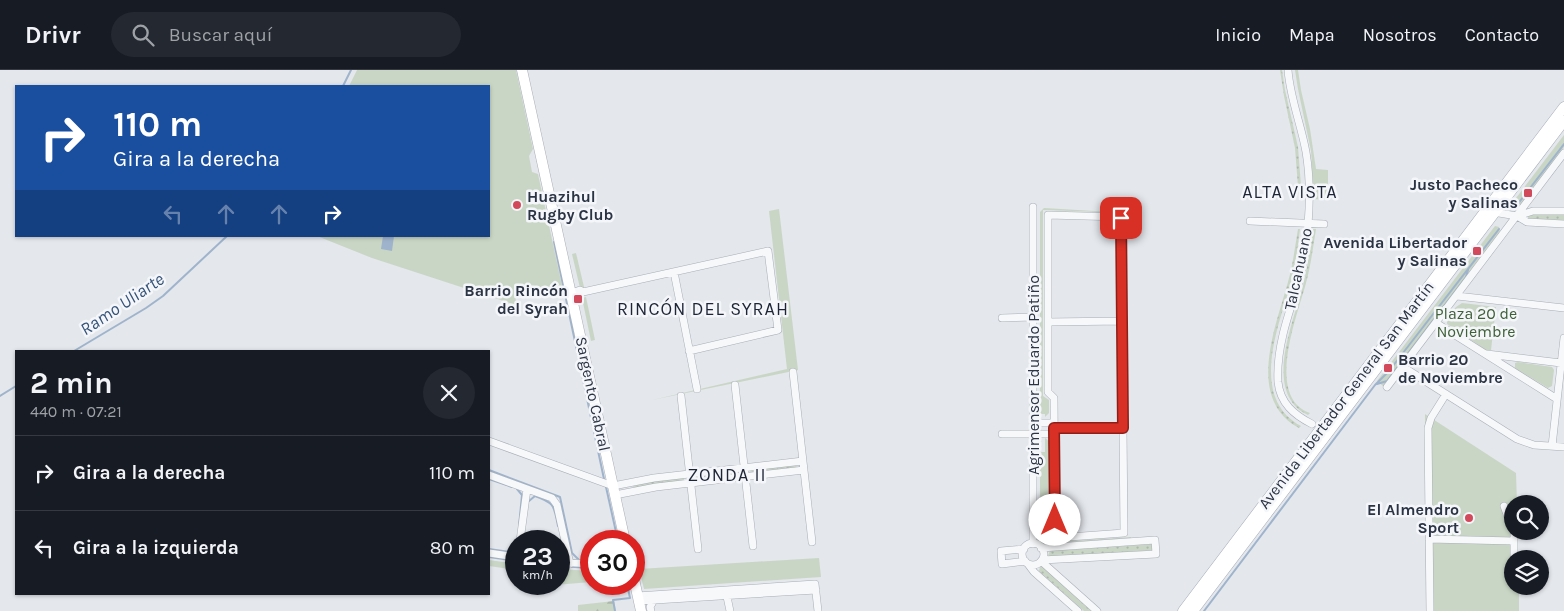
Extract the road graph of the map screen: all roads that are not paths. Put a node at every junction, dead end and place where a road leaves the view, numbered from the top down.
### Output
1 (522, 70) edge
2 (1288, 70) edge
3 (1564, 107) edge
4 (1564, 121) edge
5 (1564, 153) edge
6 (1033, 207) dead end
7 (1491, 210) junction
8 (1564, 211) edge
9 (1517, 216) junction
10 (1250, 221) dead end
11 (1308, 223) junction
12 (1324, 224) dead end
13 (1564, 224) edge
14 (674, 272) junction
15 (572, 295) junction
16 (1457, 296) junction
17 (1564, 308) edge
18 (1033, 317) junction
19 (1002, 318) dead end
20 (1122, 320) junction
21 (1048, 322) junction
22 (1436, 323) junction
23 (1564, 338) edge
24 (689, 351) junction
25 (1485, 354) junction
26 (1561, 362) junction
27 (1403, 366) junction
28 (793, 372) dead end
29 (735, 385) dead end
30 (1387, 387) dead end
31 (696, 389) dead end
32 (1446, 394) junction
33 (681, 396) dead end
34 (1557, 399) junction
35 (1033, 423) junction
36 (1312, 424) dead end
37 (1054, 428) junction
38 (1123, 428) junction
39 (1002, 434) dead end
40 (1033, 434) junction
41 (490, 441) edge
42 (1552, 446) junction
43 (1564, 447) edge
44 (803, 461) junction
45 (744, 468) junction
46 (804, 470) junction
47 (690, 474) junction
48 (490, 475) edge
49 (745, 477) junction
50 (691, 483) junction
51 (527, 489) junction
52 (614, 491) junction
53 (521, 530) edge
54 (563, 530) edge
55 (623, 530) edge
56 (1429, 539) junction
57 (1241, 541) junction
58 (1514, 541) joint
59 (812, 542) dead end
60 (1033, 544) junction
61 (753, 546) dead end
62 (1041, 548) junction
63 (698, 549) dead end
64 (1024, 549) junction
65 (1514, 550) edge
66 (490, 553) edge
67 (505, 555) edge
68 (1042, 561) junction
69 (1027, 562) junction
70 (570, 564) edge
71 (580, 564) edge
72 (726, 593) junction
73 (669, 596) junction
74 (654, 600) junction
75 (639, 603) edge
76 (651, 611) edge
77 (730, 611) edge
78 (818, 611) edge
79 (1078, 611) edge
80 (1097, 611) edge
81 (1183, 611) edge
82 (1194, 611) edge
83 (1430, 611) edge

1 - 15 main road, Sargento Cabral
2 - 11 street, Talcahuano
3 - 7 main road, Avenida Libertador General San Martín
4 - 7 main road, Avenida Libertador General San Martín
5 - 9 street
6 - 18 street, Agrimensor Eduardo Patiño
7 - 9 street
7 - 57 main road, Avenida Libertador General San Martín
8 - 9 street
9 - 13 street
9 - 16 street
10 - 11 street
11 - 12 street
11 - 36 street, Talcahuano
14 - 15 street
14 - 24 street
14 - 24 street
15 - 52 main road, Sargento Cabral
16 - 17 street
16 - 22 street
18 - 19 street
18 - 35 street, Agrimensor Eduardo Patiño
20 - 21 street
20 - 21 street
20 - 38 street
21 - 37 street
22 - 25 street
22 - 27 street
23 - 26 street
24 - 31 street
25 - 26 street
25 - 34 street
26 - 34 street
27 - 30 street
27 - 32 street
28 - 44 street
29 - 45 street
32 - 42 street
32 - 56 street
33 - 47 street
34 - 42 street
35 - 37 street
35 - 40 street, Agrimensor Eduardo Patiño
37 - 38 street
37 - 38 street
37 - 40 street
39 - 40 street
40 - 60 street, Agrimensor Eduardo Patiño
41 - 52 street
42 - 43 street
44 - 45 street
44 - 46 street
45 - 47 street
45 - 49 street
46 - 49 street
46 - 59 street
47 - 50 street
47 - 52 street
48 - 51 street
49 - 50 street
49 - 61 street
50 - 52 street
50 - 63 street
51 - 53 street
51 - 54 street
52 - 55 main road, Sargento Cabral
56 - 58 street
56 - 83 street
57 - 81 main road, Avenida Libertador General San Martín
57 - 82 main road, Avenida Libertador General San Martín
58 - 65 street
60 - 62 street
60 - 64 street
62 - 68 street
62 - 68 street
64 - 69 street
64 - 69 street
66 - 67 street
68 - 69 street
68 - 80 street
69 - 79 street
70 - 71 street
72 - 73 street
72 - 77 street
72 - 78 street
73 - 74 street
73 - 75 street
74 - 75 street
74 - 76 street

